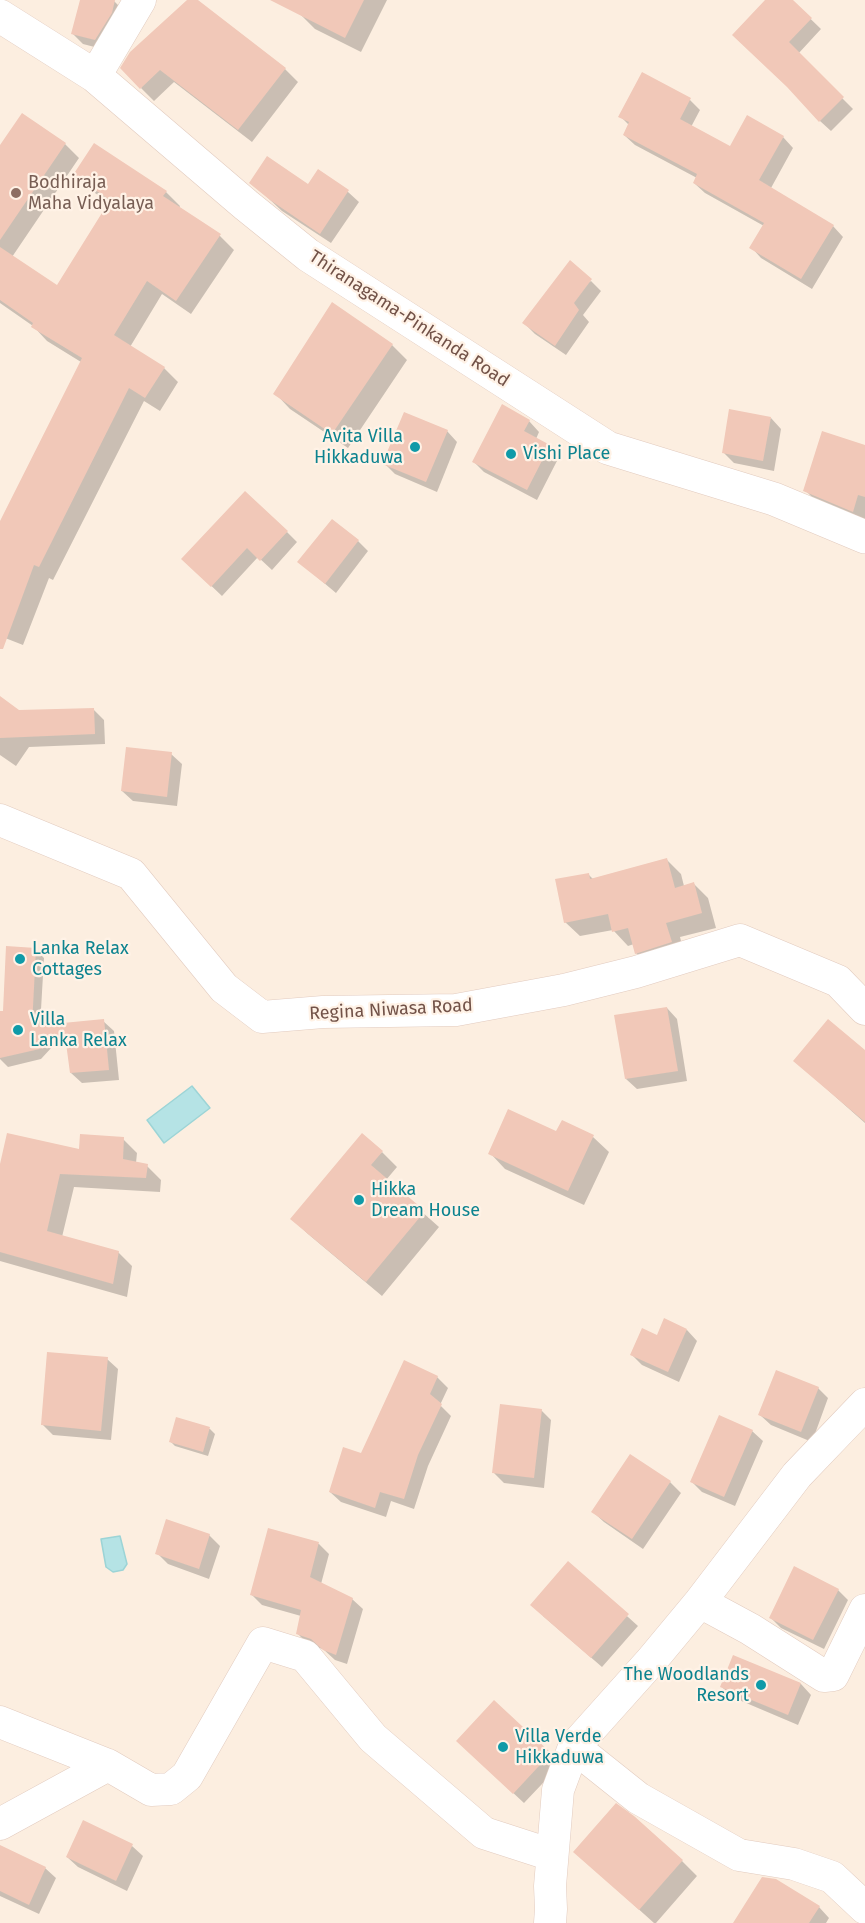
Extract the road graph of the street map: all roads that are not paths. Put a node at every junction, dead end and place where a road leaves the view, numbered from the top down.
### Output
1 (140, 0) edge
2 (0, 16) edge
3 (96, 76) junction
4 (865, 537) edge
5 (0, 820) edge
6 (865, 1009) edge
7 (865, 1404) edge
8 (700, 1602) junction
9 (865, 1610) edge
10 (0, 1722) edge
11 (574, 1747) junction
12 (108, 1765) junction
13 (0, 1824) edge
14 (552, 1855) junction
15 (865, 1908) edge
16 (550, 1923) edge

1 - 3 street
2 - 3 street, Thiranagama-Pinkanda Road
3 - 4 street, Thiranagama-Pinkanda Road
5 - 6 street, Regina Niwasa Road
7 - 8 street
8 - 9 street
8 - 11 street
10 - 12 street
11 - 14 street
11 - 15 street
12 - 13 street
12 - 14 street
14 - 16 street

